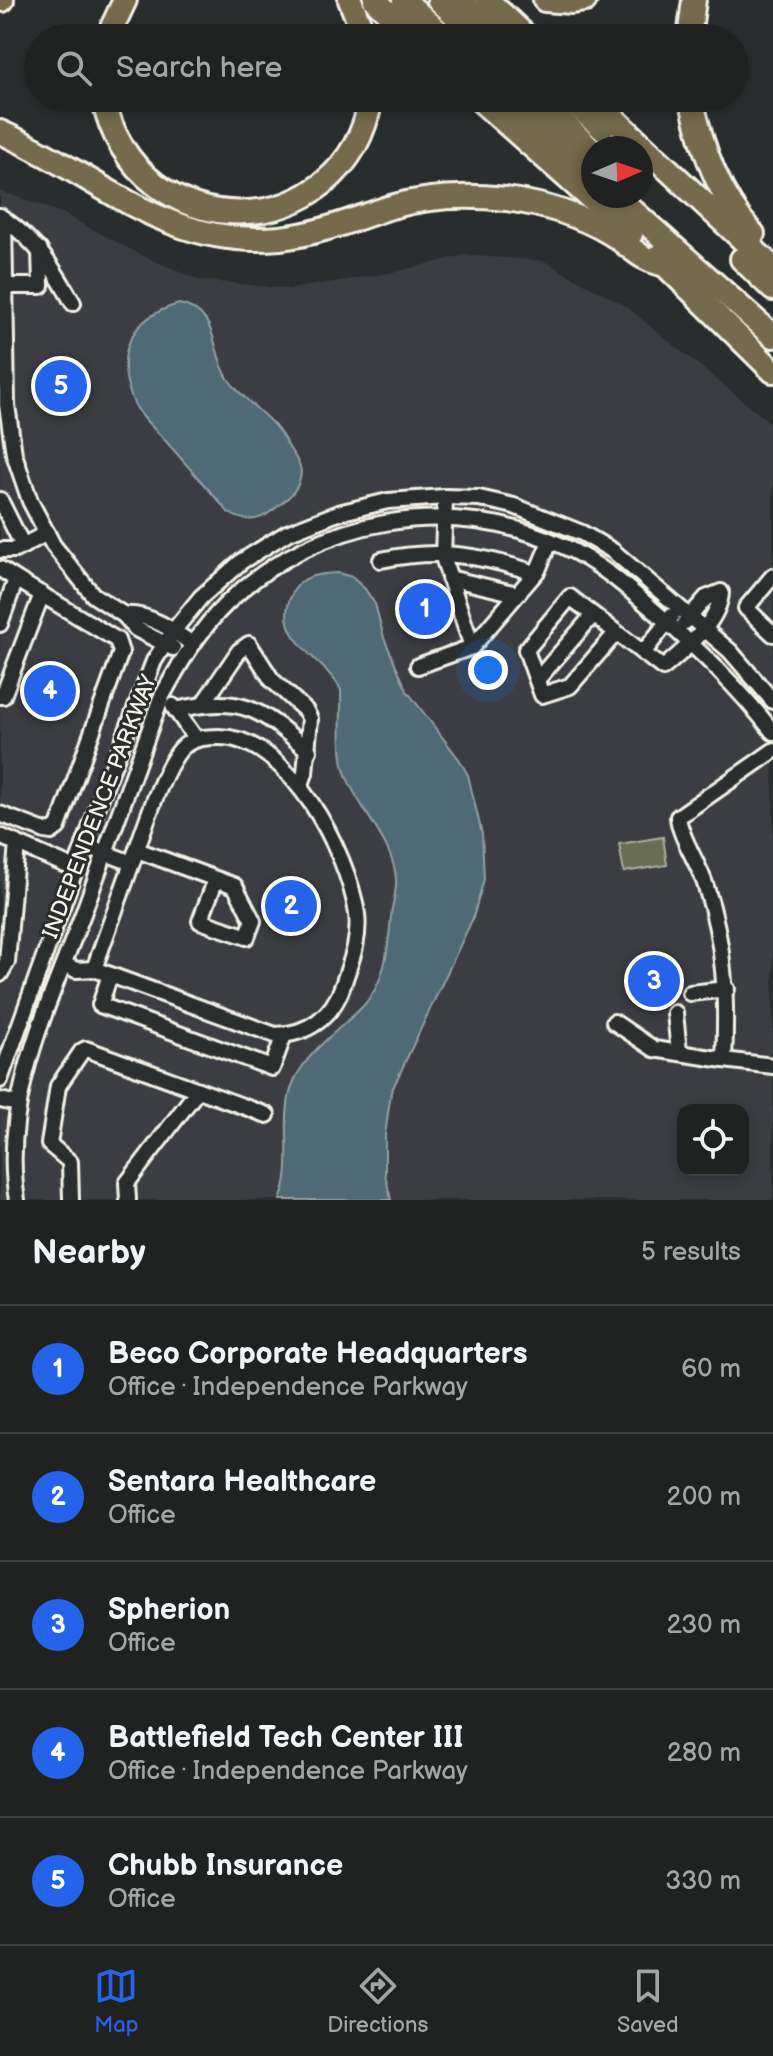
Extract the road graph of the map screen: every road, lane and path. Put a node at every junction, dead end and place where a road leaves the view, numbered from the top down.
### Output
1 (125, 0) edge
2 (350, 0) edge
3 (375, 0) edge
4 (404, 0) edge
5 (439, 0) edge
6 (459, 0) edge
7 (487, 0) edge
8 (545, 0) edge
9 (585, 0) edge
10 (694, 0) edge
11 (114, 24) edge
12 (359, 24) edge
13 (400, 24) edge
14 (430, 24) edge
15 (464, 24) edge
16 (486, 24) edge
17 (513, 24) edge
18 (691, 24) edge
19 (107, 112) edge
20 (367, 112) edge
21 (494, 112) edge
22 (524, 112) edge
23 (553, 112) edge
24 (584, 112) edge
25 (607, 112) edge
26 (695, 112) edge
27 (0, 132) edge
28 (611, 136) edge
29 (581, 140) edge
30 (581, 164) edge
31 (653, 175) edge
32 (629, 208) edge
33 (652, 208) edge
34 (2, 218) edge
35 (40, 250) junction
36 (773, 255) edge
37 (667, 265) junction
38 (773, 268) edge
39 (5, 286) junction
40 (773, 289) edge
41 (73, 303) dead end
42 (773, 323) edge
43 (773, 336) edge
44 (771, 369) edge
45 (3, 393) edge
46 (445, 497) junction
47 (0, 500) edge
48 (444, 519) junction
49 (47, 533) junction
50 (550, 541) junction
51 (23, 546) junction
52 (0, 550) edge
53 (443, 553) junction
54 (381, 560) dead end
55 (0, 569) edge
56 (535, 573) junction
57 (773, 576) edge
58 (449, 578) junction
59 (16, 579) junction
60 (721, 592) junction
61 (42, 594) junction
62 (517, 594) junction
63 (746, 608) junction
64 (684, 612) junction
65 (124, 615) junction
66 (593, 615) junction
67 (0, 624) edge
68 (673, 627) junction
69 (703, 628) junction
70 (174, 630) junction
71 (772, 630) edge
72 (616, 633) junction
73 (165, 644) junction
74 (692, 644) junction
75 (472, 647) junction
76 (189, 649) junction
77 (643, 653) junction
78 (418, 666) dead end
79 (537, 680) junction
80 (164, 693) junction
81 (0, 696) edge
82 (773, 701) edge
83 (203, 704) junction
84 (176, 710) junction
85 (773, 732) edge
86 (196, 739) junction
87 (309, 751) junction
88 (773, 751) edge
89 (300, 788) junction
90 (0, 814) edge
91 (45, 831) junction
92 (0, 836) edge
93 (17, 843) junction
94 (84, 845) junction
95 (36, 852) junction
96 (105, 853) junction
97 (134, 856) junction
98 (75, 869) junction
99 (216, 879) dead end
100 (64, 964) junction
101 (94, 969) junction
102 (0, 974) edge
103 (110, 975) junction
104 (727, 989) junction
105 (690, 993) dead end
106 (675, 1013) tunnel mouth
107 (614, 1022) dead end
108 (284, 1035) junction
109 (679, 1052) junction
110 (724, 1060) junction
111 (773, 1066) edge
112 (0, 1081) edge
113 (22, 1087) junction
114 (198, 1090) junction
115 (0, 1100) edge
116 (18, 1104) junction
117 (267, 1115) dead end
118 (17, 1200) edge
119 (71, 1200) edge
120 (128, 1200) edge

1 - 11 highway
2 - 12 highway
3 - 13 highway
4 - 14 highway
5 - 15 highway
6 - 16 highway
7 - 17 highway
8 - 9 highway
10 - 18 highway
19 - 20 highway
21 - 37 highway
22 - 30 highway
23 - 29 highway
24 - 28 highway
25 - 38 highway
26 - 36 highway
27 - 37 highway
31 - 40 highway
32 - 43 highway
33 - 42 highway
34 - 35 street
34 - 39 street
35 - 39 street
35 - 41 street
37 - 44 highway
39 - 45 street
45 - 49 street
46 - 48 street
46 - 64 street, INDEPENDENCE PARKWAY
46 - 70 street, INDEPENDENCE PARKWAY
47 - 51 street
48 - 50 street, INDEPENDENCE PARKWAY
48 - 53 street
48 - 76 street, INDEPENDENCE PARKWAY
49 - 51 street
49 - 65 street
50 - 56 street
50 - 68 street, INDEPENDENCE PARKWAY
51 - 52 street
53 - 54 street
53 - 56 street
53 - 58 street
55 - 59 street
56 - 62 street
57 - 63 street
58 - 62 street
58 - 75 street
59 - 61 street
59 - 67 street
60 - 63 street
60 - 64 street
60 - 69 street
61 - 81 street
61 - 91 street
62 - 75 street
63 - 71 street
64 - 68 street
64 - 69 street, INDEPENDENCE PARKWAY
65 - 70 street
65 - 73 street
66 - 72 street
66 - 79 street
66 - 79 street
68 - 74 street, INDEPENDENCE PARKWAY
68 - 77 street
69 - 74 street
69 - 82 street, INDEPENDENCE PARKWAY
70 - 73 street, INDEPENDENCE PARKWAY
70 - 76 street
72 - 77 street
72 - 79 street
73 - 76 street
73 - 94 street, INDEPENDENCE PARKWAY
74 - 77 street
74 - 85 street, INDEPENDENCE PARKWAY
75 - 78 street
76 - 80 street, INDEPENDENCE PARKWAY
80 - 84 street
80 - 96 street, INDEPENDENCE PARKWAY
83 - 84 street
83 - 87 street
83 - 87 street
84 - 86 street
86 - 89 street
86 - 97 street
87 - 89 street
88 - 104 street
89 - 108 street
90 - 91 street
91 - 95 street
92 - 93 street
93 - 95 street
93 - 102 street
94 - 96 street
94 - 98 street, INDEPENDENCE PARKWAY
95 - 98 street
96 - 97 street
96 - 100 street, INDEPENDENCE PARKWAY
97 - 99 street
97 - 101 street
98 - 112 street, INDEPENDENCE PARKWAY
100 - 101 street
100 - 113 street, INDEPENDENCE PARKWAY
101 - 103 street
103 - 108 street
103 - 108 street
104 - 105 street
104 - 110 street
106 - 109 street
107 - 109 street
109 - 110 street
110 - 111 street
112 - 113 street
113 - 116 street, INDEPENDENCE PARKWAY
114 - 117 street
114 - 119 street
114 - 120 street
115 - 116 street
116 - 118 street, INDEPENDENCE PARKWAY

